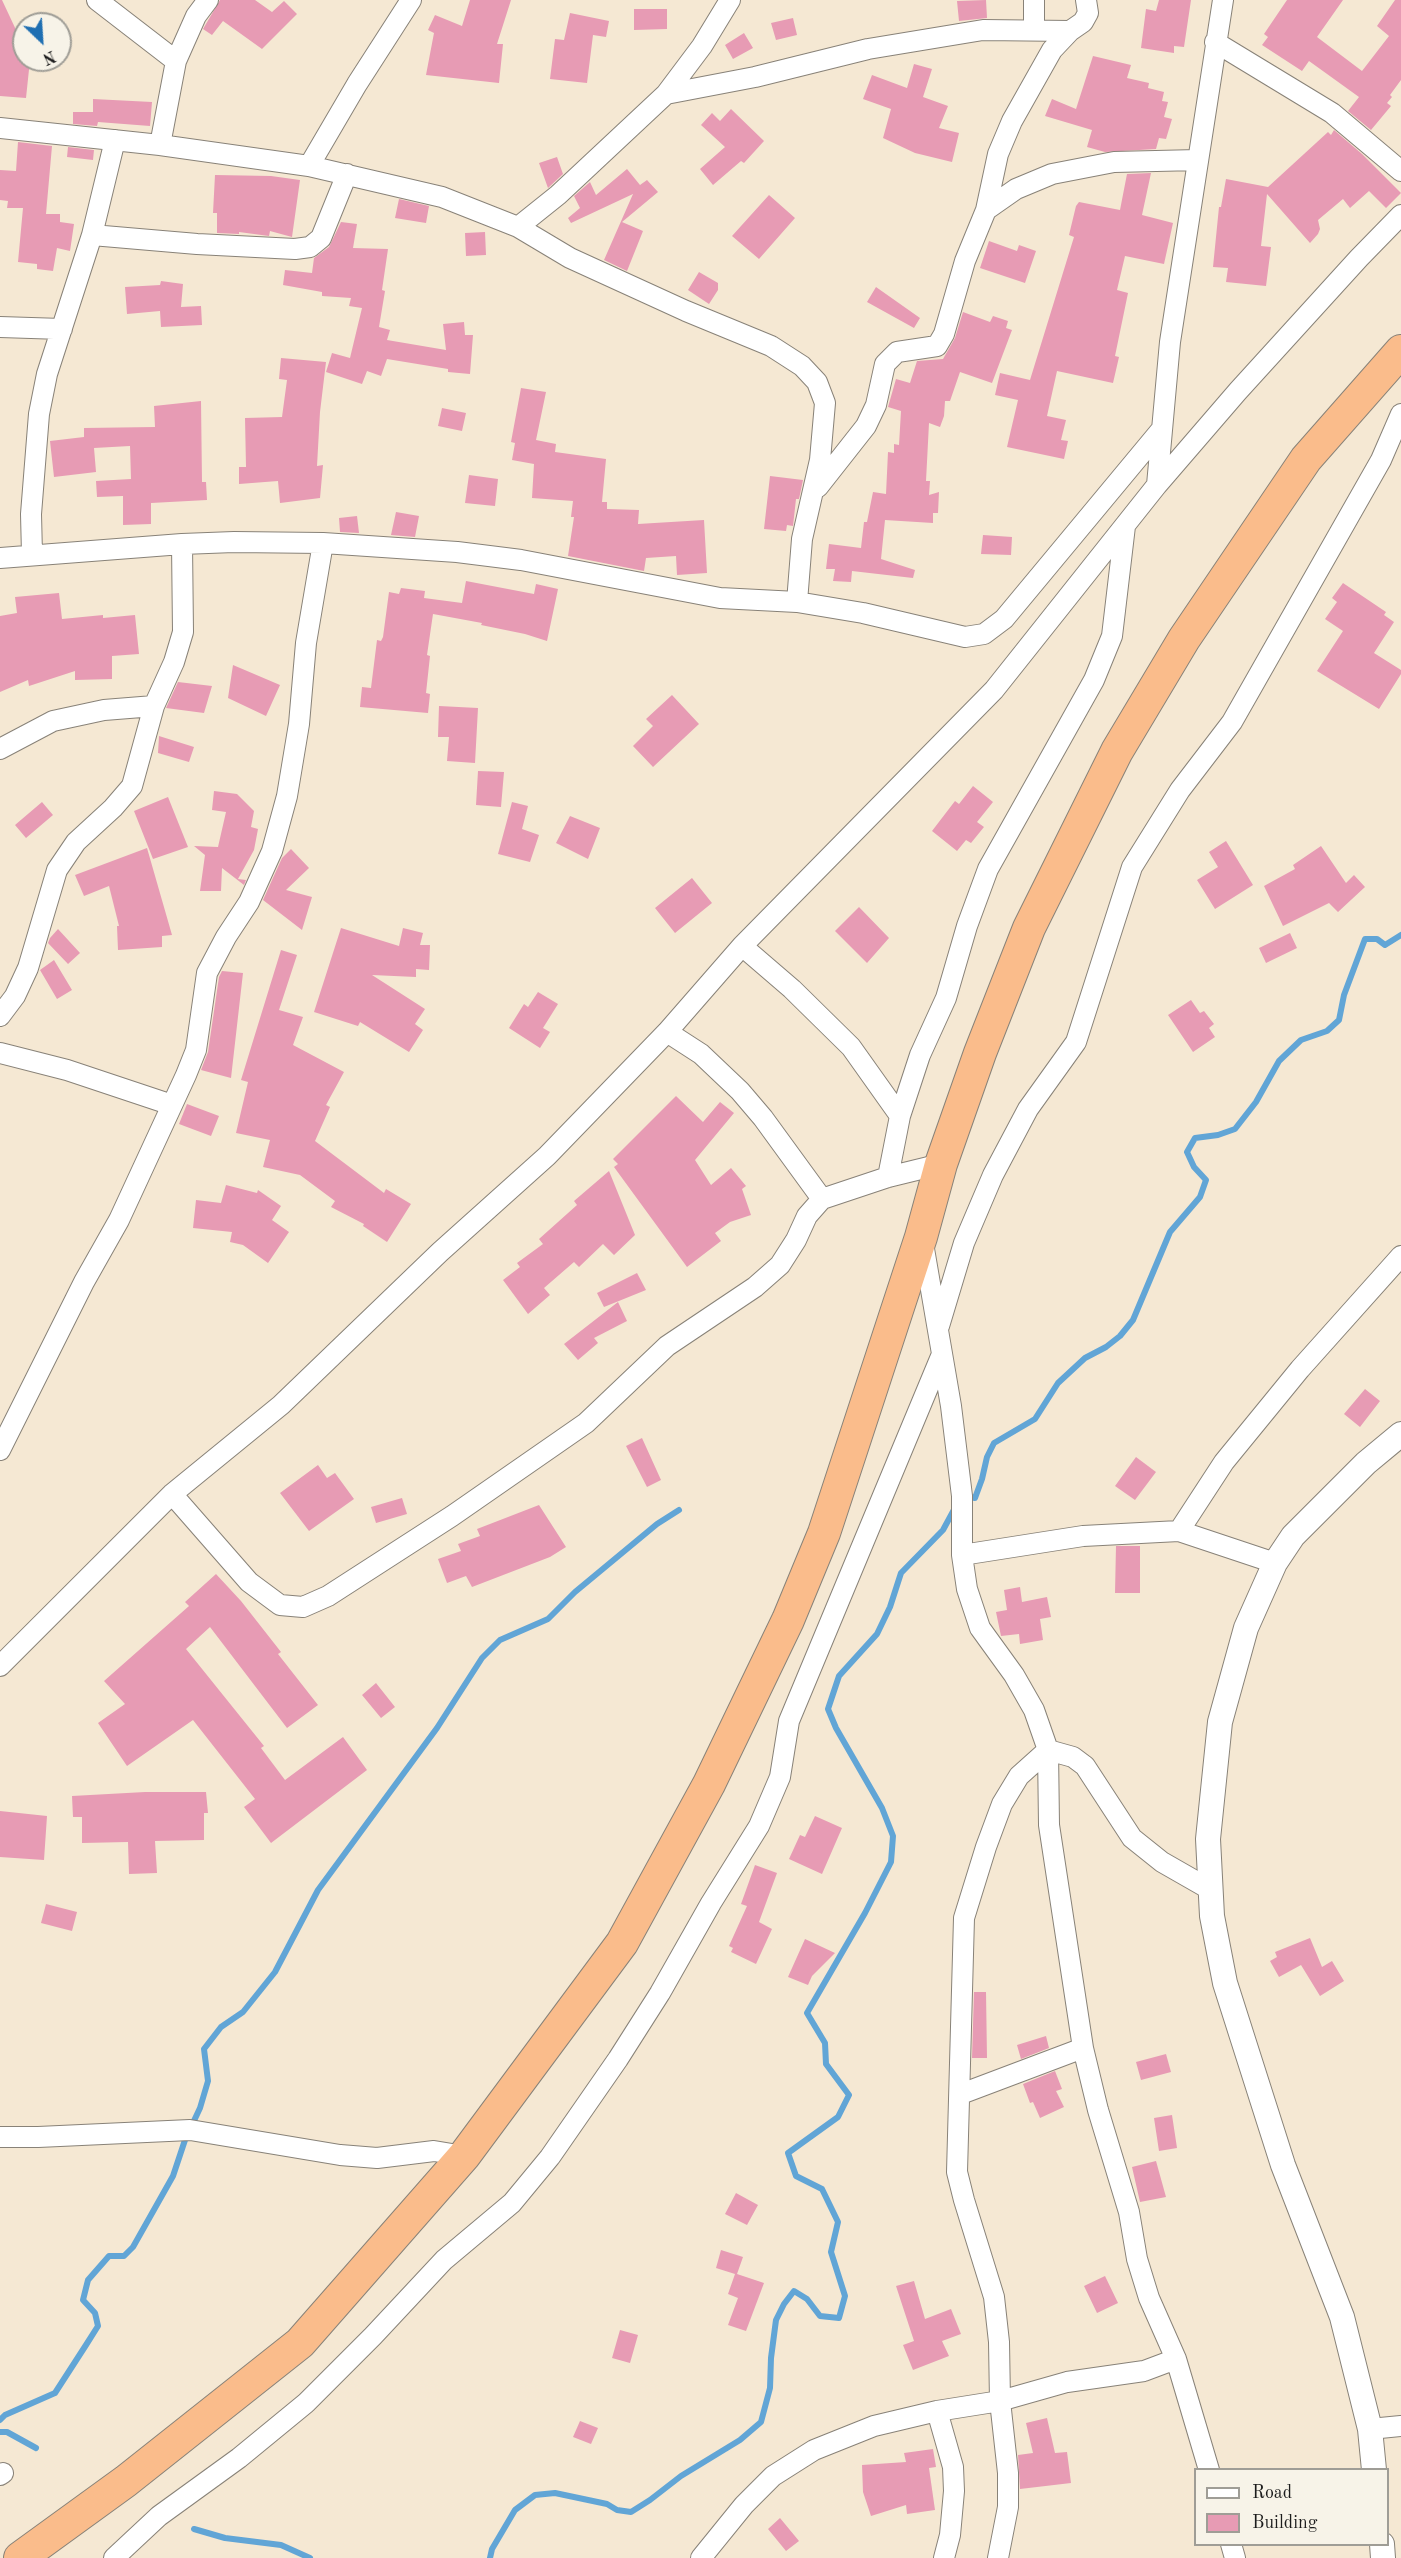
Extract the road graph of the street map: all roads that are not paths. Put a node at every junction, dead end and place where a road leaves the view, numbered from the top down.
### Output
1 (97, 0) edge
2 (208, 0) edge
3 (411, 0) edge
4 (730, 0) edge
5 (1034, 0) edge
6 (1086, 0) edge
7 (1222, 0) edge
8 (1034, 30) junction
9 (1070, 31) junction
10 (1215, 42) junction
11 (176, 61) junction
12 (666, 94) junction
13 (0, 128) edge
14 (115, 140) junction
15 (160, 145) junction
16 (1198, 160) junction
17 (309, 166) junction
18 (1401, 171) edge
19 (347, 174) junction
20 (986, 210) junction
21 (1401, 215) edge
22 (518, 227) junction
23 (93, 236) junction
24 (0, 327) edge
25 (62, 329) junction
26 (1401, 351) edge
27 (1401, 414) edge
28 (1161, 430) junction
29 (1157, 485) junction
30 (810, 500) junction
31 (1125, 526) junction
32 (323, 543) junction
33 (182, 544) junction
34 (32, 554) junction
35 (0, 558) edge
36 (797, 602) junction
37 (154, 706) junction
38 (0, 749) edge
39 (742, 946) junction
40 (0, 1016) edge
41 (667, 1032) junction
42 (0, 1053) edge
43 (172, 1105) junction
44 (900, 1116) junction
45 (941, 1164) junction
46 (888, 1177) junction
47 (822, 1199) junction
48 (921, 1237) junction
49 (1401, 1256) edge
50 (938, 1330) junction
51 (942, 1354) junction
52 (1401, 1434) edge
53 (0, 1450) edge
54 (172, 1494) junction
55 (1179, 1532) junction
56 (962, 1555) junction
57 (1275, 1563) junction
58 (0, 1666) edge
59 (1048, 1750) junction
60 (1211, 1890) junction
61 (1083, 2048) junction
62 (961, 2094) junction
63 (0, 2137) edge
64 (464, 2156) junction
65 (1176, 2359) junction
66 (1000, 2401) junction
67 (937, 2411) junction
68 (1401, 2426) edge
69 (1370, 2429) junction
70 (1209, 2468) edge
71 (1374, 2468) edge
72 (20, 2558) edge
73 (114, 2558) edge
74 (701, 2558) edge
75 (944, 2558) edge
76 (998, 2558) edge

1 - 11 street
2 - 11 street
3 - 17 street
4 - 12 street
5 - 8 street
6 - 9 street
7 - 10 street
8 - 9 street
8 - 12 street
9 - 20 street
10 - 16 street
10 - 18 street
11 - 15 street
12 - 22 street
13 - 14 street
14 - 15 street
14 - 23 street
15 - 17 street
16 - 20 street
16 - 28 street
17 - 19 street
19 - 22 street
19 - 23 street
20 - 30 street
21 - 29 street
22 - 30 street
23 - 25 street
24 - 25 street
25 - 34 street
26 - 45 highway
27 - 50 street
28 - 29 street
28 - 36 street
29 - 31 street
30 - 36 street
31 - 39 street
31 - 44 street
32 - 33 street
32 - 36 street
32 - 43 street
33 - 34 street
33 - 37 street
34 - 35 street
37 - 38 street
37 - 40 street
39 - 41 street
39 - 44 street
41 - 47 street
41 - 54 street
42 - 43 street
43 - 53 street
44 - 46 street
45 - 46 street
45 - 48 highway
46 - 47 street
47 - 54 street
48 - 50 street
48 - 64 highway
49 - 55 street
50 - 51 street
51 - 56 street
51 - 73 street
52 - 57 street
54 - 58 street
55 - 56 street
55 - 57 street
56 - 59 street
57 - 60 street
59 - 60 street
59 - 61 street
59 - 62 street
60 - 69 street
61 - 62 street
61 - 65 street
62 - 66 street
63 - 64 street
64 - 72 highway
65 - 66 street
65 - 70 street
66 - 67 street
66 - 76 street
67 - 74 street
67 - 75 street
68 - 69 street
69 - 71 street

